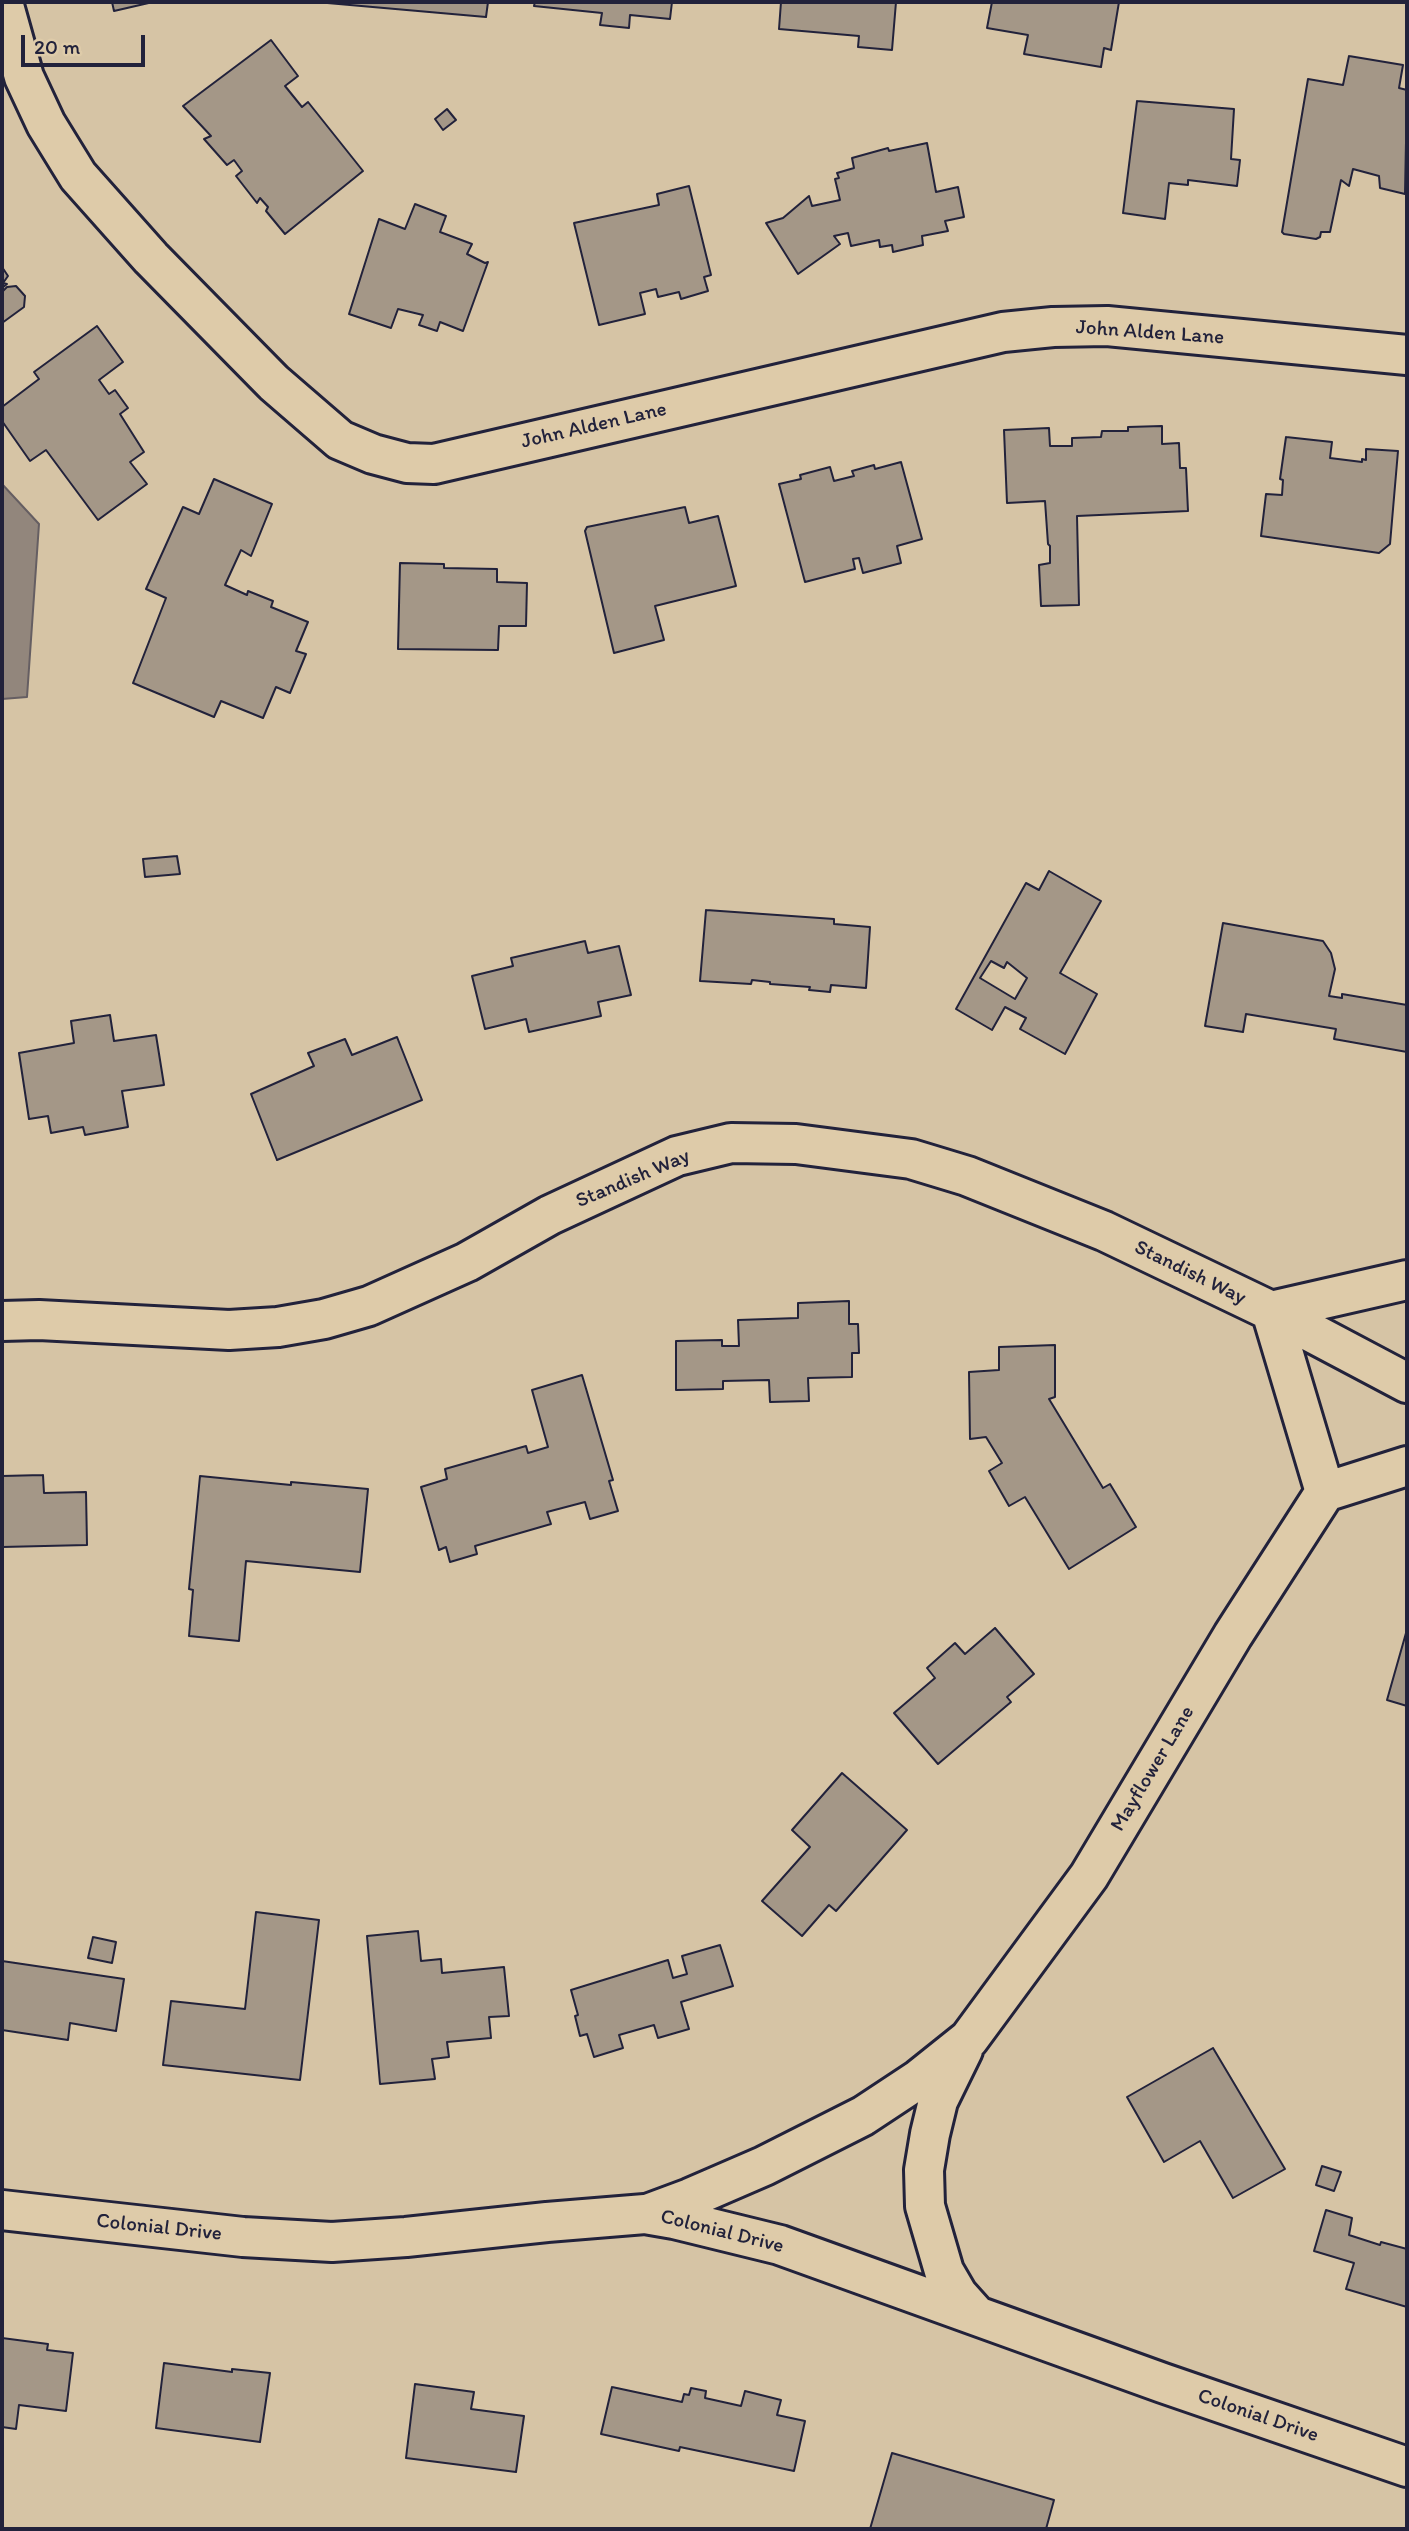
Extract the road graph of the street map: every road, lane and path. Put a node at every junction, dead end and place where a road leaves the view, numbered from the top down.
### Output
1 (3, 2) edge
2 (1407, 355) edge
3 (1407, 1280) edge
4 (1271, 1311) junction
5 (2, 1321) edge
6 (1407, 1383) edge
7 (1407, 1466) edge
8 (1325, 1492) junction
9 (969, 2039) junction
10 (2, 2210) edge
11 (645, 2214) junction
12 (975, 2315) junction
13 (1407, 2467) edge

1 - 2 street, John Alden Lane
3 - 4 street
4 - 5 street, Standish Way
4 - 6 street, Standish Way
4 - 8 street
7 - 8 street
8 - 9 street, Mayflower Lane
9 - 11 street, Mayflower Lane
9 - 12 street, Mayflower Lane
10 - 11 street, Colonial Drive
11 - 12 street, Colonial Drive
12 - 13 street, Colonial Drive

